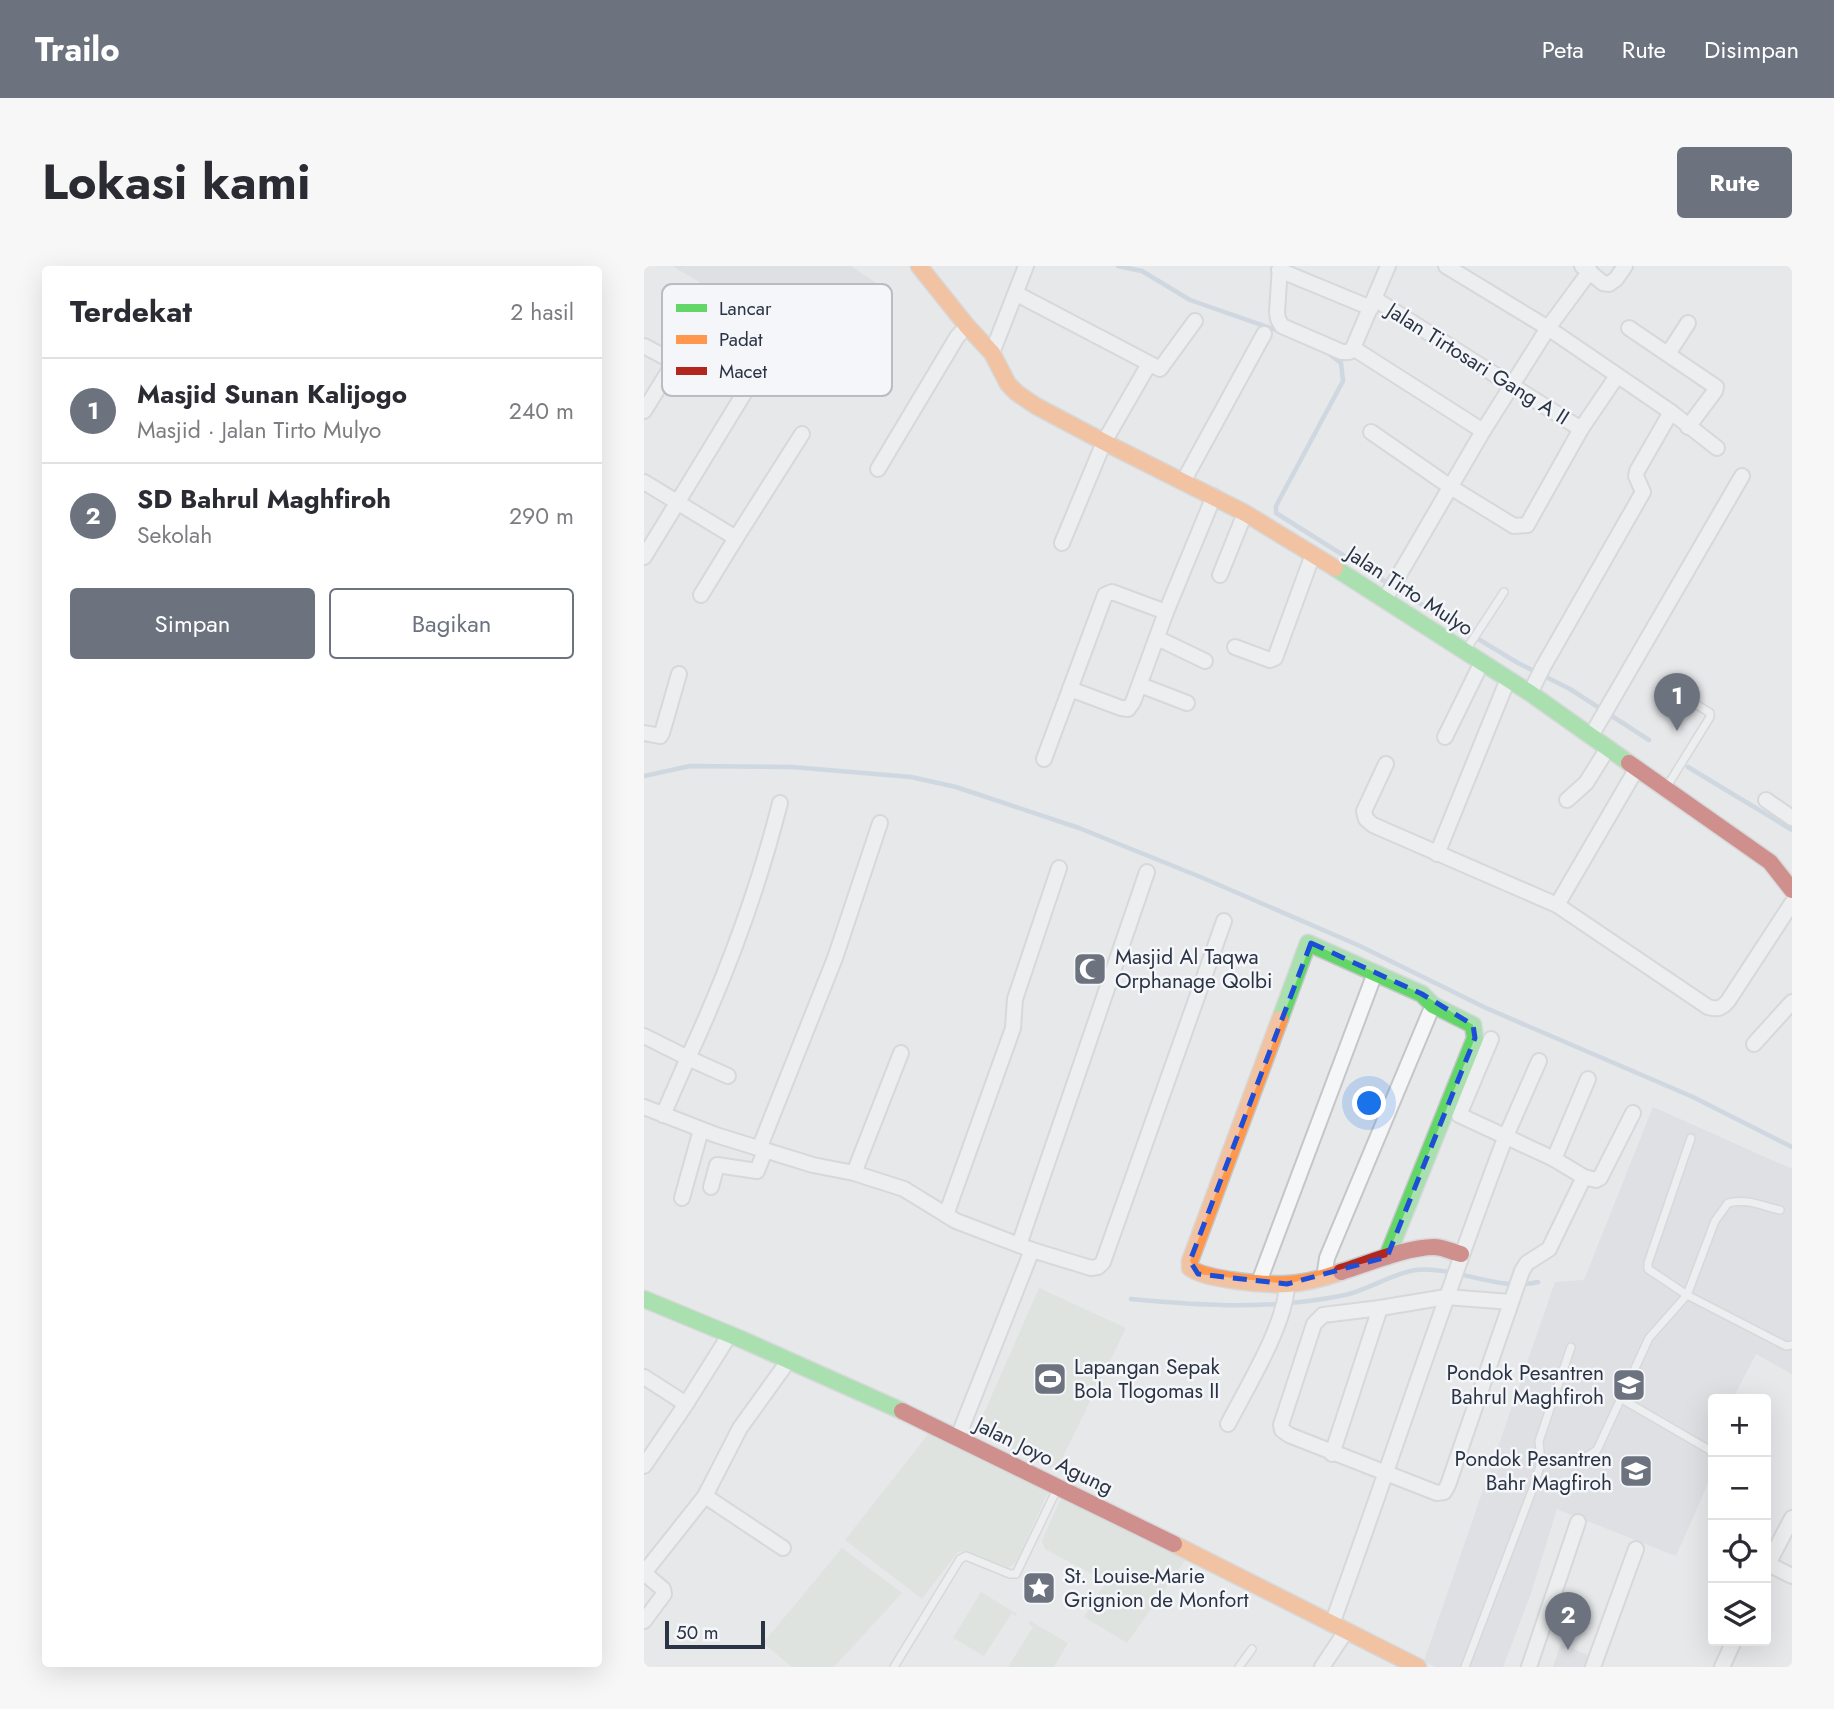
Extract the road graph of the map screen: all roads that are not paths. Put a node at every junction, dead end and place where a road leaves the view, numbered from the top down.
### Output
1 (919, 266) edge
2 (1026, 266) edge
3 (1388, 266) edge
4 (1446, 266) edge
5 (1625, 266) edge
6 (1280, 268) edge
7 (1586, 269) edge
8 (1017, 294) junction
9 (1373, 304) junction
10 (1195, 321) dead end
11 (1688, 323) dead end
12 (967, 326) junction
13 (1548, 328) junction
14 (1629, 328) dead end
15 (1264, 334) dead end
16 (644, 346) edge
17 (1353, 348) junction
18 (992, 353) junction
19 (1668, 354) junction
20 (662, 356) edge
21 (1149, 364) junction
22 (1617, 376) junction
23 (662, 382) edge
24 (1512, 385) junction
25 (743, 396) edge
26 (644, 411) edge
27 (1671, 412) junction
28 (1688, 427) junction
29 (1581, 429) junction
30 (1483, 431) junction
31 (1371, 432) dead end
32 (802, 434) dead end
33 (1104, 442) junction
34 (1717, 448) dead end
35 (878, 469) dead end
36 (1742, 476) dead end
37 (1184, 481) junction
38 (644, 482) edge
39 (1452, 488) junction
40 (1214, 496) junction
41 (678, 503) junction
42 (1245, 513) junction
43 (736, 538) junction
44 (1062, 543) dead end
45 (1313, 554) junction
46 (644, 557) edge
47 (1220, 575) dead end
48 (1390, 590) junction
49 (1504, 592) dead end
50 (701, 595) dead end
51 (1166, 611) junction
52 (1157, 638) junction
53 (1468, 646) junction
54 (1235, 647) dead end
55 (1205, 661) dead end
56 (1482, 662) junction
57 (679, 674) dead end
58 (1508, 679) junction
59 (1140, 685) junction
60 (1533, 687) junction
61 (1070, 689) junction
62 (1683, 696) dead end
63 (1187, 704) dead end
64 (644, 733) edge
65 (1591, 736) junction
66 (1445, 737) dead end
67 (1608, 748) junction
68 (1044, 759) dead end
69 (1386, 764) dead end
70 (1637, 768) junction
71 (1666, 789) junction
72 (1567, 800) dead end
73 (1766, 800) dead end
74 (780, 803) dead end
75 (1792, 818) edge
76 (880, 824) dead end
77 (1437, 854) junction
78 (1059, 868) dead end
79 (1147, 872) dead end
80 (1792, 890) edge
81 (1792, 903) edge
82 (1557, 905) junction
83 (1224, 921) dead end
84 (1375, 973) junction
85 (1792, 1002) edge
86 (1433, 1005) junction
87 (644, 1036) edge
88 (1491, 1039) dead end
89 (1754, 1044) dead end
90 (901, 1053) dead end
91 (688, 1058) junction
92 (1539, 1061) dead end
93 (728, 1076) dead end
94 (1588, 1079) dead end
95 (644, 1107) edge
96 (1633, 1113) dead end
97 (663, 1115) junction
98 (701, 1130) junction
99 (1505, 1138) junction
100 (1691, 1138) dead end
101 (762, 1150) junction
102 (1554, 1159) junction
103 (854, 1174) junction
104 (1584, 1177) junction
105 (711, 1187) dead end
106 (682, 1198) dead end
107 (1780, 1210) dead end
108 (946, 1215) junction
109 (1026, 1248) junction
110 (1387, 1257) junction
111 (1459, 1259) junction
112 (1324, 1278) junction
113 (1259, 1282) junction
114 (1287, 1291) junction
115 (1687, 1295) junction
116 (1446, 1297) junction
117 (644, 1298) edge
118 (1511, 1302) junction
119 (1380, 1308) junction
120 (730, 1334) junction
121 (1792, 1345) edge
122 (1571, 1347) dead end
123 (789, 1360) junction
124 (644, 1377) edge
125 (1620, 1398) junction
126 (686, 1404) junction
127 (1228, 1424) dead end
128 (958, 1437) junction
129 (1708, 1449) edge
130 (1332, 1454) junction
131 (1541, 1462) junction
132 (644, 1466) edge
133 (1387, 1474) junction
134 (1059, 1485) junction
135 (705, 1496) junction
136 (1792, 1518) edge
137 (1578, 1522) dead end
138 (783, 1548) dead end
139 (1636, 1549) dead end
140 (1771, 1558) edge
141 (1771, 1568) edge
142 (644, 1573) edge
143 (1792, 1576) edge
144 (644, 1621) edge
145 (1339, 1628) junction
146 (1732, 1646) edge
147 (1252, 1649) dead end
148 (894, 1667) edge
149 (1239, 1667) edge
150 (1322, 1667) edge
151 (1418, 1667) edge
152 (1465, 1667) edge
153 (1528, 1667) edge
154 (1593, 1667) edge
155 (1722, 1667) edge

1 - 12 street, Jalan Tirto Mulyo
2 - 8 street
3 - 9 street
4 - 13 street
5 - 7 street
6 - 9 street, Jalan Tirtosari Gang A II
6 - 17 street
7 - 13 street
8 - 18 street
8 - 21 street
9 - 17 street
9 - 24 street, Jalan Tirtosari Gang A II
10 - 21 street
11 - 19 street
12 - 18 street, Jalan Tirto Mulyo
12 - 35 street
13 - 22 street
13 - 24 street
14 - 19 street
15 - 37 street
16 - 20 street
17 - 30 street
18 - 33 street, Jalan Tirto Mulyo
19 - 28 street
21 - 33 street
22 - 27 street
22 - 29 street
23 - 26 street
24 - 29 street, Jalan Tirtosari Gang A II
24 - 30 street
25 - 41 street
27 - 28 street
27 - 60 street
28 - 34 street
29 - 39 street
30 - 39 street
31 - 39 street
32 - 43 street
33 - 37 street, Jalan Tirto Mulyo
33 - 44 street
36 - 65 street
37 - 40 street, Jalan Tirto Mulyo
38 - 41 street
39 - 48 street
40 - 42 street, Jalan Tirto Mulyo
40 - 51 street
41 - 43 street
41 - 46 street
42 - 45 street, Jalan Tirto Mulyo
42 - 47 street
43 - 50 street
45 - 48 street, Jalan Tirto Mulyo
45 - 54 street
48 - 53 street, Jalan Tirto Mulyo
49 - 53 lane
51 - 52 street
51 - 61 street
52 - 55 street
52 - 59 street
53 - 56 street, Jalan Tirto Mulyo
56 - 58 street, Jalan Tirto Mulyo
56 - 66 street
57 - 64 street
58 - 60 street, Jalan Tirto Mulyo
58 - 77 street
59 - 61 street
59 - 63 street
60 - 65 street, Jalan Tirto Mulyo
61 - 68 street
62 - 71 lane
65 - 67 street, Jalan Tirto Mulyo
67 - 70 street, Jalan Tirto Mulyo
67 - 72 street
69 - 77 street
70 - 71 street, Jalan Tirto Mulyo
70 - 82 street
71 - 80 street, Jalan Tirto Mulyo
73 - 75 street
74 - 91 street
76 - 101 street
77 - 82 street
78 - 108 street
79 - 109 street
81 - 82 street
83 - 109 street
84 - 86 street
84 - 113 street
84 - 113 street
85 - 89 street
86 - 110 street
86 - 112 street
87 - 91 street
88 - 99 street
90 - 103 street
91 - 93 street
91 - 97 street
92 - 99 street
94 - 102 street
95 - 97 street
96 - 104 street
97 - 98 street
98 - 101 street
98 - 106 street
99 - 102 street
99 - 111 street
100 - 115 lane
101 - 103 street
101 - 105 street
102 - 104 street
103 - 108 street
104 - 118 street
107 - 115 lane
108 - 109 street
109 - 128 street
110 - 111 street
110 - 112 street
111 - 116 street
112 - 114 street
113 - 114 street
114 - 127 street
115 - 121 lane
115 - 125 lane
116 - 118 street
116 - 119 street
116 - 133 street
117 - 120 street, Jalan Joyo Agung
118 - 133 street
119 - 130 street
119 - 130 street
120 - 123 street, Jalan Joyo Agung
120 - 126 street
122 - 131 lane
123 - 128 street, Jalan Joyo Agung
123 - 135 street
124 - 126 street
125 - 129 lane
125 - 131 lane
126 - 132 street
128 - 134 street, Jalan Joyo Agung
130 - 133 street
131 - 152 lane
133 - 145 street
134 - 145 street, Jalan Joyo Agung
134 - 148 lane
135 - 138 street
135 - 142 street
136 - 140 street
137 - 153 street
139 - 154 street
141 - 143 street
142 - 144 street
145 - 150 street
145 - 151 street, Jalan Joyo Agung
146 - 155 street
147 - 149 lane

